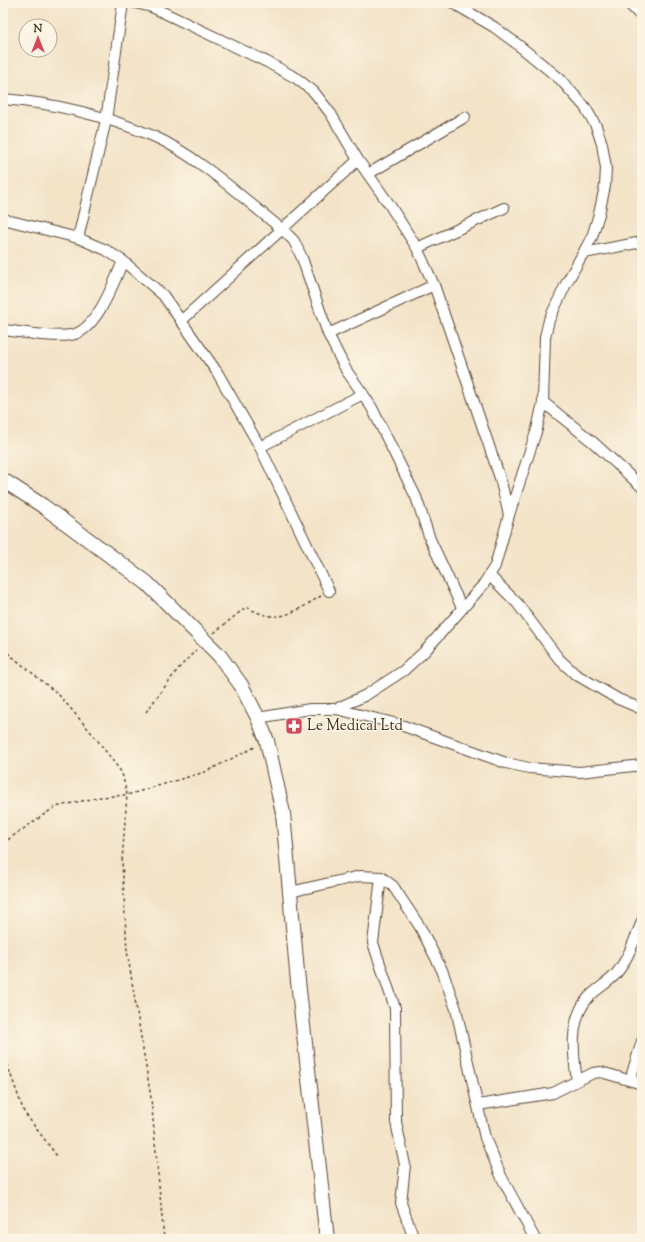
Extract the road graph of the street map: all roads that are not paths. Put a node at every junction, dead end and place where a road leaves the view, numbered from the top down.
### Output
1 (123, 3) edge
2 (135, 3) edge
3 (453, 3) edge
4 (628, 3) edge
5 (152, 5) edge
6 (642, 17) edge
7 (3, 99) edge
8 (465, 117) dead end
9 (106, 120) junction
10 (358, 160) junction
11 (368, 174) junction
12 (504, 208) dead end
13 (3, 219) edge
14 (283, 230) junction
15 (78, 238) junction
16 (642, 242) edge
17 (416, 248) junction
18 (584, 253) junction
19 (123, 261) junction
20 (434, 285) junction
21 (181, 321) junction
22 (3, 330) edge
23 (328, 334) junction
24 (363, 394) junction
25 (543, 402) junction
26 (260, 447) junction
27 (3, 480) edge
28 (642, 487) edge
29 (509, 515) junction
30 (489, 575) junction
31 (329, 591) road end
32 (462, 608) junction
33 (336, 709) junction
34 (642, 709) edge
35 (258, 718) junction
36 (642, 766) edge
37 (381, 877) junction
38 (290, 892) junction
39 (642, 921) edge
40 (642, 1041) edge
41 (630, 1080) junction
42 (577, 1081) junction
43 (642, 1084) edge
44 (478, 1104) junction
45 (328, 1239) edge
46 (414, 1239) edge
47 (535, 1239) edge

1 - 9 street
2 - 5 street
3 - 18 street
4 - 6 street
5 - 10 street
7 - 9 street
8 - 11 street
9 - 14 street
9 - 15 street
10 - 11 street
10 - 14 street
11 - 17 street
12 - 17 street
13 - 15 street
14 - 21 street
14 - 23 street
15 - 19 street
16 - 18 street
17 - 20 street
18 - 25 street
19 - 21 street
19 - 22 street
20 - 23 street
20 - 29 street
21 - 26 street
23 - 24 street
24 - 26 street
24 - 32 street
25 - 28 street
25 - 29 street
26 - 31 street
27 - 35 main road
29 - 30 street
30 - 32 street
30 - 34 street
32 - 33 street
33 - 35 street
33 - 36 street
35 - 38 main road
37 - 38 street
37 - 44 street
37 - 46 street
38 - 45 main road
39 - 42 street
40 - 41 street
41 - 42 street
41 - 43 street
42 - 44 street
44 - 47 street

